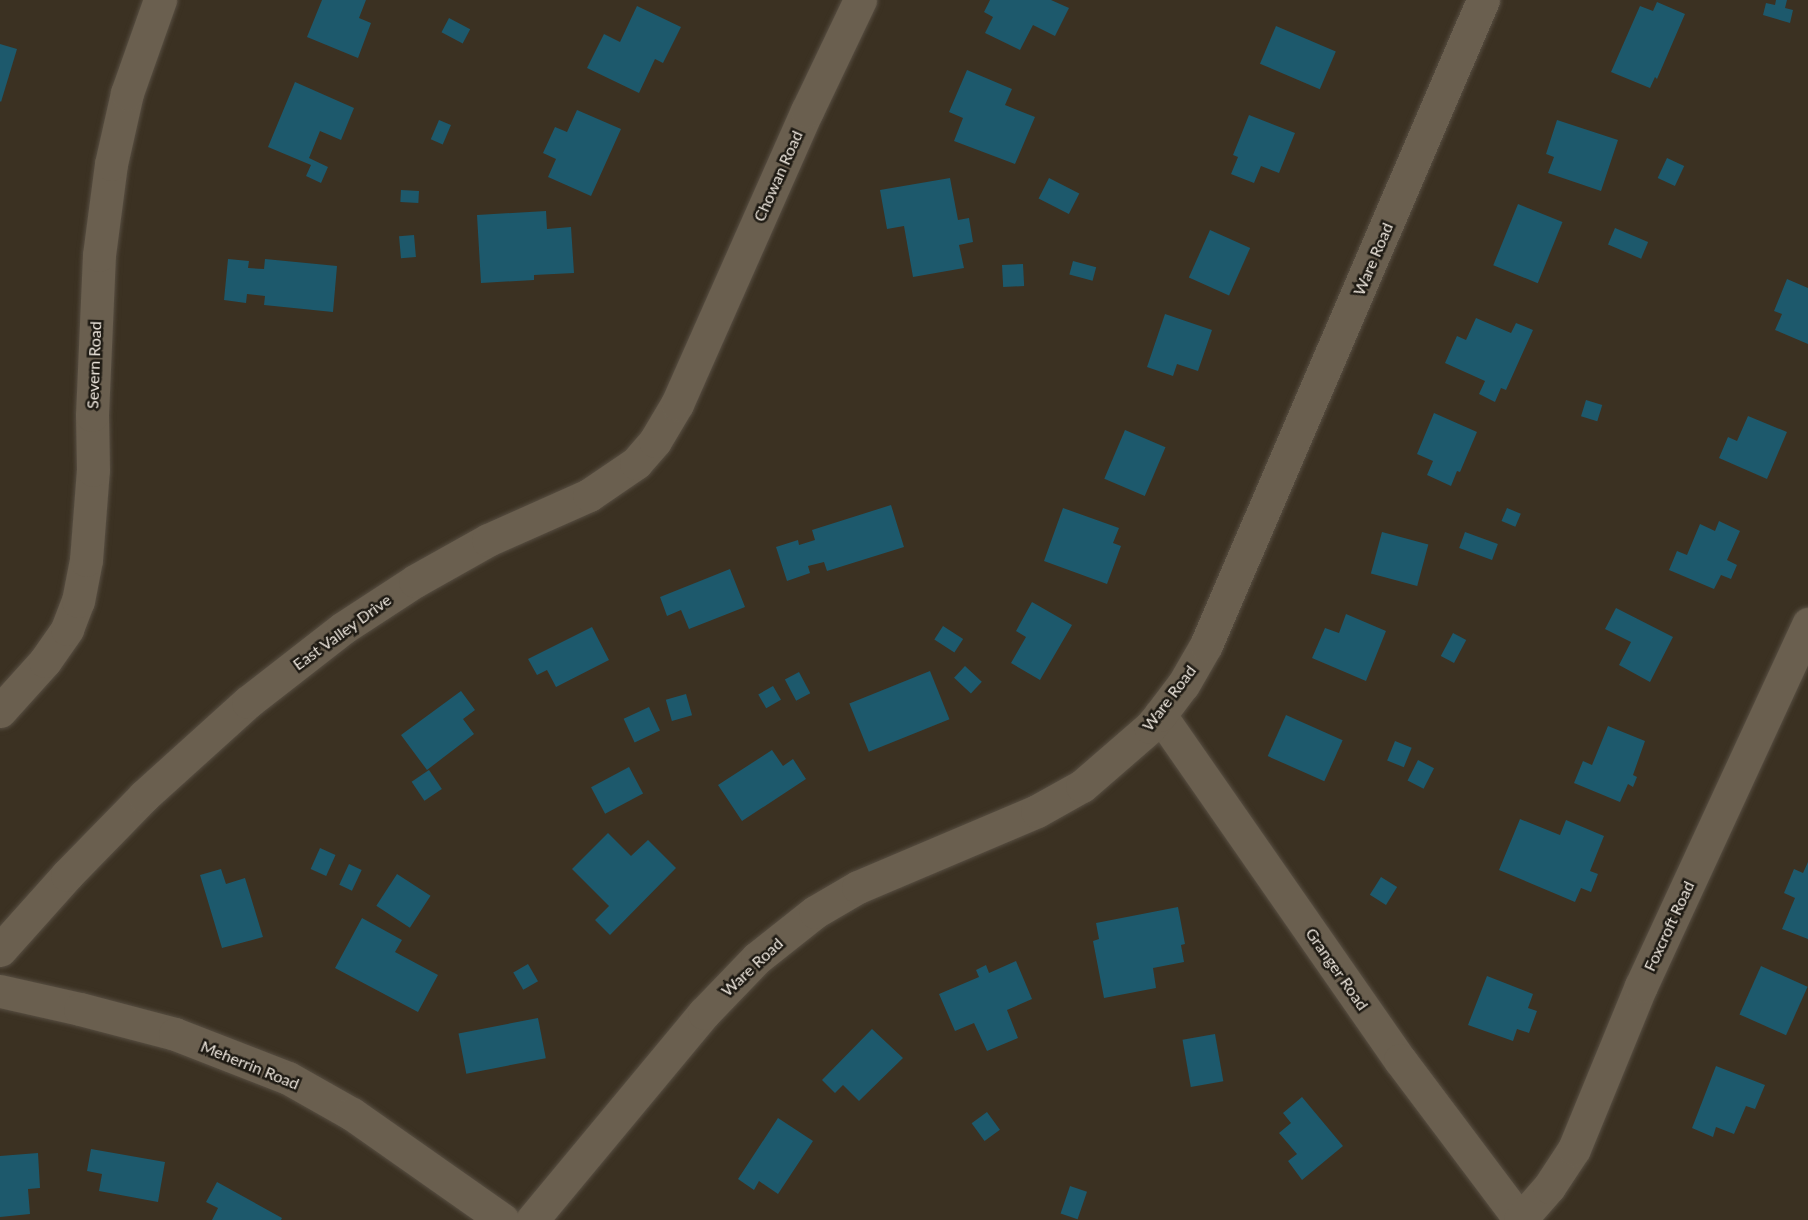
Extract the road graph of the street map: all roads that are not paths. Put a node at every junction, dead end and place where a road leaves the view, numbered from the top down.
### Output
1 (160, 0) edge
2 (860, 0) edge
3 (1483, 0) edge
4 (699, 352) joint
5 (1808, 624) edge
6 (0, 711) edge
7 (1160, 715) junction
8 (0, 950) edge
9 (0, 991) edge
10 (503, 1220) edge
11 (532, 1220) edge
12 (1520, 1220) edge

1 - 6 street, Severn Road
2 - 4 street, Chowan Road
3 - 7 street, Ware Road
4 - 8 street, East Valley Drive
5 - 12 street, Foxcroft Road
7 - 11 street, Ware Road
7 - 12 street, Granger Road
9 - 10 street, Meherrin Road

